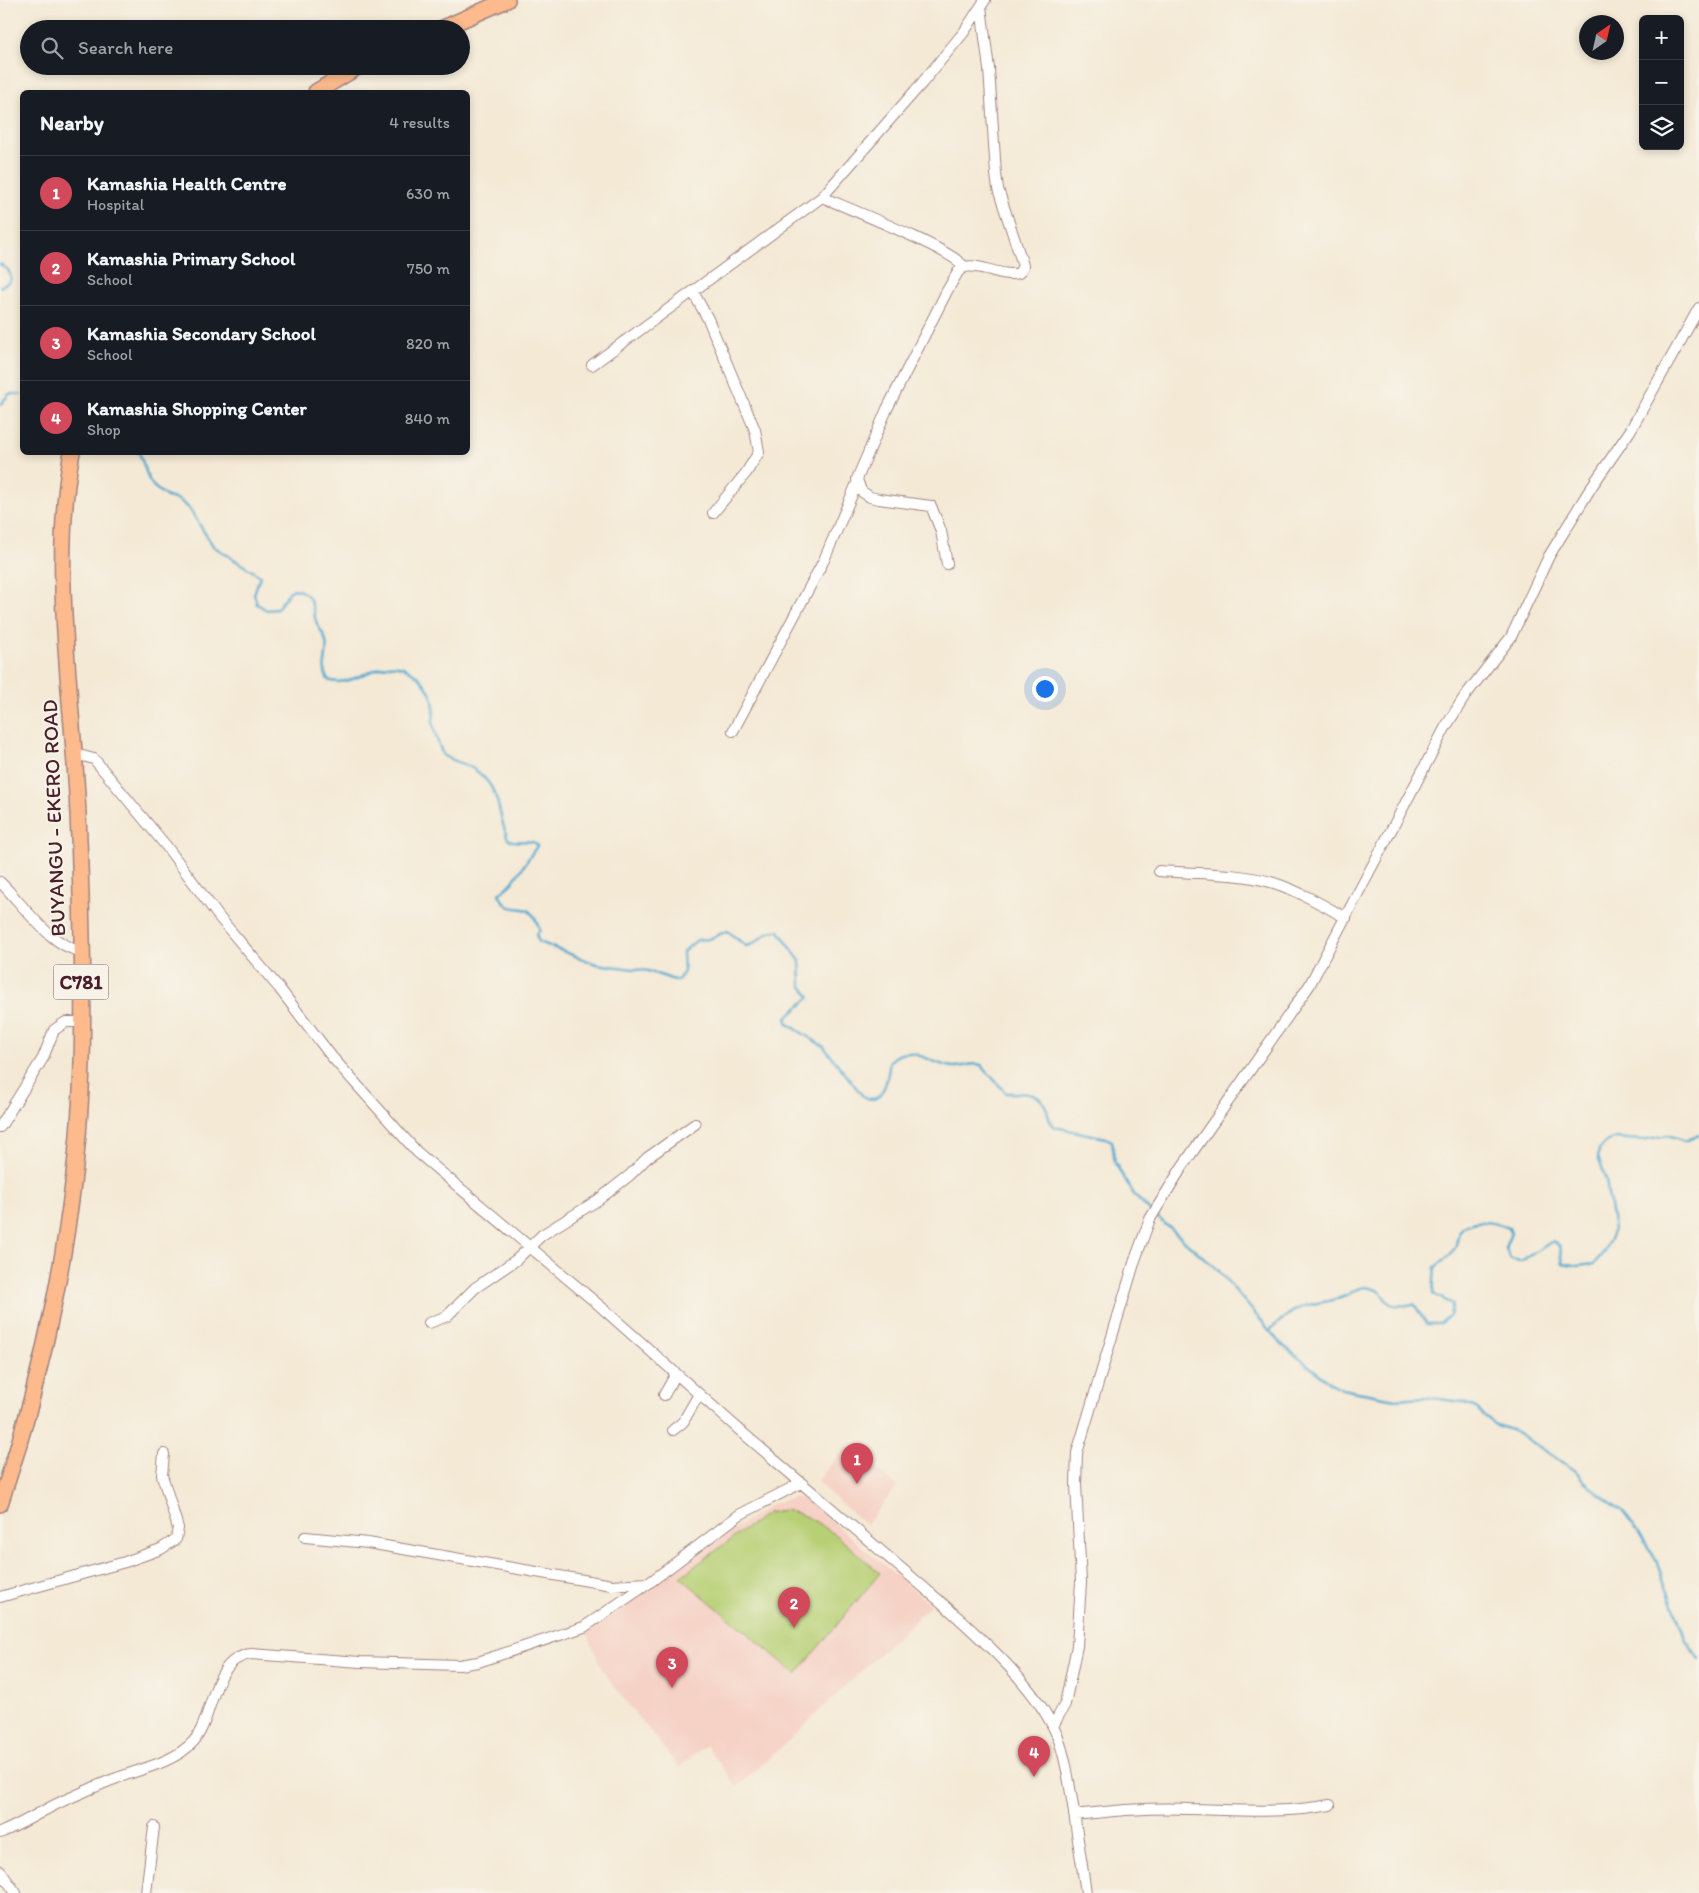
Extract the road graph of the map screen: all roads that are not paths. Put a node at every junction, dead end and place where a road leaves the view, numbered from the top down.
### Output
1 (507, 0) edge
2 (983, 4) edge
3 (461, 20) edge
4 (343, 75) edge
5 (319, 90) edge
6 (822, 198) junction
7 (964, 267) junction
8 (693, 292) junction
9 (1699, 308) edge
10 (592, 365) dead end
11 (72, 455) edge
12 (857, 483) junction
13 (713, 512) dead end
14 (946, 564) dead end
15 (733, 731) dead end
16 (75, 754) junction
17 (1159, 871) dead end
18 (0, 882) edge
19 (1346, 918) junction
20 (81, 951) junction
21 (81, 1022) junction
22 (694, 1124) dead end
23 (0, 1127) edge
24 (529, 1246) junction
25 (429, 1323) dead end
26 (676, 1374) junction
27 (699, 1394) junction
28 (664, 1395) dead end
29 (673, 1430) dead end
30 (164, 1454) dead end
31 (801, 1483) junction
32 (0, 1504) edge
33 (305, 1537) dead end
34 (649, 1583) junction
35 (0, 1597) edge
36 (1052, 1726) junction
37 (1330, 1805) dead end
38 (1074, 1815) junction
39 (154, 1827) dead end
40 (0, 1833) edge
41 (0, 1871) edge
42 (16, 1893) edge
43 (146, 1893) edge
44 (1086, 1893) edge

1 - 3 main road
2 - 6 street
2 - 7 street
4 - 5 main road
6 - 7 street
6 - 8 street
7 - 12 street
8 - 10 street
8 - 13 street
9 - 19 street
11 - 16 main road, BUYANGU - EKERO ROAD / C781
12 - 14 street
12 - 15 street
16 - 20 main road, BUYANGU - EKERO ROAD / C781
16 - 24 street
17 - 19 street
18 - 20 street
19 - 36 street
20 - 21 main road, BUYANGU - EKERO ROAD / C781
21 - 23 street
21 - 32 main road, BUYANGU - EKERO ROAD / C781
22 - 24 street
24 - 25 street
24 - 26 street
26 - 27 street
26 - 28 street
27 - 29 street
27 - 31 street
30 - 35 street
31 - 34 street
31 - 36 street
33 - 34 street
34 - 40 street
36 - 38 street
37 - 38 street
38 - 44 street
39 - 43 street
41 - 42 street

